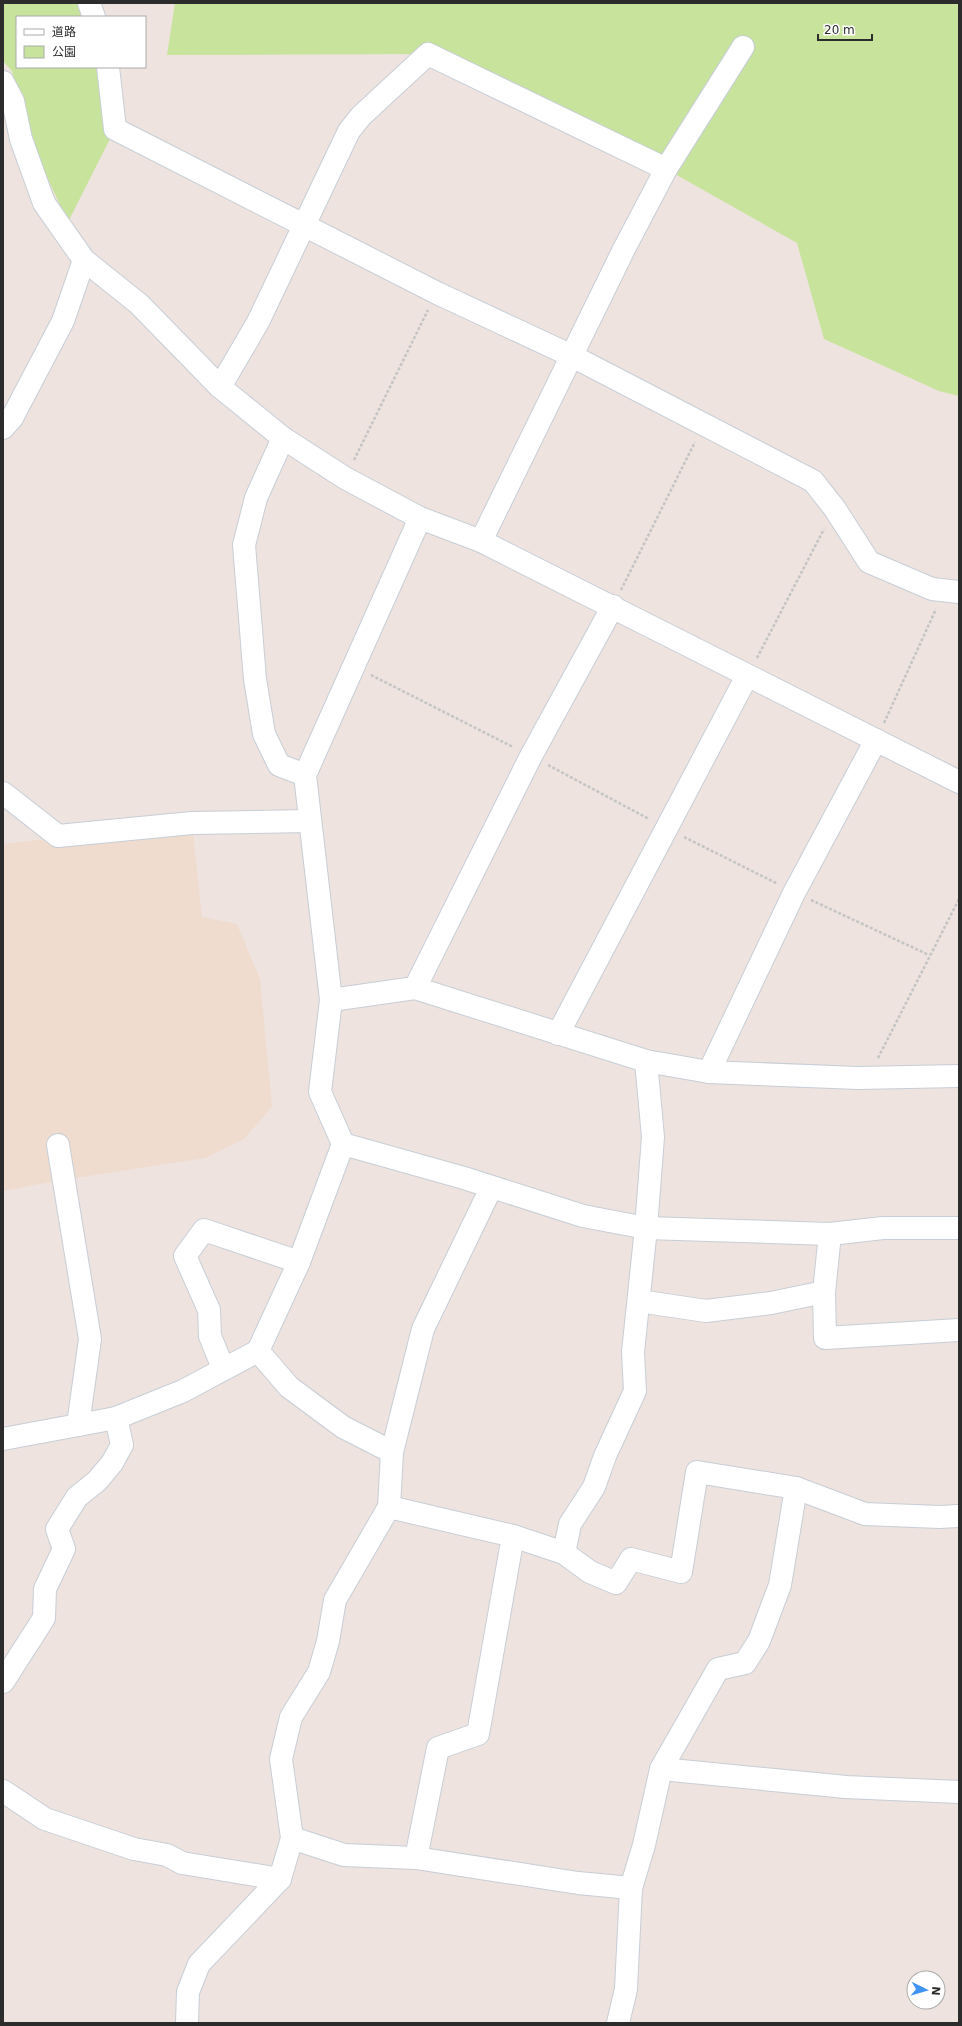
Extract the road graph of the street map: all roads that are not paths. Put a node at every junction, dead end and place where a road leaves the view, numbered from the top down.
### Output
1 (89, 3) edge
2 (94, 16) edge
3 (742, 48) dead end
4 (108, 68) edge
5 (3, 82) edge
6 (666, 169) junction
7 (304, 226) junction
8 (84, 260) junction
9 (572, 356) junction
10 (220, 387) junction
11 (3, 428) edge
12 (283, 438) junction
13 (420, 518) junction
14 (481, 541) junction
15 (951, 592) edge
16 (613, 606) junction
17 (747, 676) junction
18 (876, 740) junction
19 (305, 775) junction
20 (959, 782) edge
21 (3, 793) edge
22 (309, 821) junction
23 (415, 988) junction
24 (331, 1000) junction
25 (558, 1034) junction
26 (646, 1061) junction
27 (709, 1072) junction
28 (959, 1076) edge
29 (343, 1144) junction
30 (58, 1145) dead end
31 (491, 1188) junction
32 (646, 1228) junction
33 (959, 1228) edge
34 (830, 1234) junction
35 (299, 1262) junction
36 (824, 1292) junction
37 (639, 1301) junction
38 (959, 1330) edge
39 (258, 1351) junction
40 (223, 1368) junction
41 (116, 1418) junction
42 (78, 1425) junction
43 (3, 1439) edge
44 (392, 1452) junction
45 (796, 1488) junction
46 (389, 1506) junction
47 (959, 1516) edge
48 (513, 1536) junction
49 (564, 1553) junction
50 (3, 1682) edge
51 (661, 1769) junction
52 (3, 1791) edge
53 (959, 1792) edge
54 (292, 1838) junction
55 (416, 1858) junction
56 (280, 1878) junction
57 (631, 1888) junction
58 (187, 2023) edge
59 (618, 2023) edge

1 - 2 street
3 - 6 street
4 - 7 street
5 - 8 street
6 - 7 street
6 - 9 street
7 - 9 street
7 - 10 street
8 - 10 street
8 - 11 street
9 - 14 street
9 - 15 street
10 - 12 street
12 - 13 street
12 - 19 street
13 - 14 street
13 - 19 street
14 - 16 street
16 - 17 street
16 - 23 street
17 - 18 street
17 - 25 street
18 - 20 street
18 - 27 street
19 - 22 street
21 - 22 street
22 - 24 street
23 - 24 street
23 - 25 street
24 - 29 street
25 - 26 street
26 - 27 street
26 - 32 street
27 - 28 street
29 - 31 street
29 - 35 street
30 - 42 street
31 - 32 street
31 - 44 street
32 - 34 street
32 - 37 street
33 - 34 street
34 - 36 street
35 - 39 street
35 - 40 street
36 - 37 street
36 - 38 street
37 - 49 street
39 - 40 street
39 - 44 street
40 - 41 street
41 - 42 street
41 - 50 street
42 - 43 street
44 - 46 street
45 - 47 street
45 - 49 street
45 - 51 street
46 - 48 street
46 - 54 street
48 - 49 street
48 - 55 street
51 - 53 street
51 - 57 street
52 - 56 street
54 - 55 street
54 - 56 street
55 - 57 street
56 - 58 street
57 - 59 street

